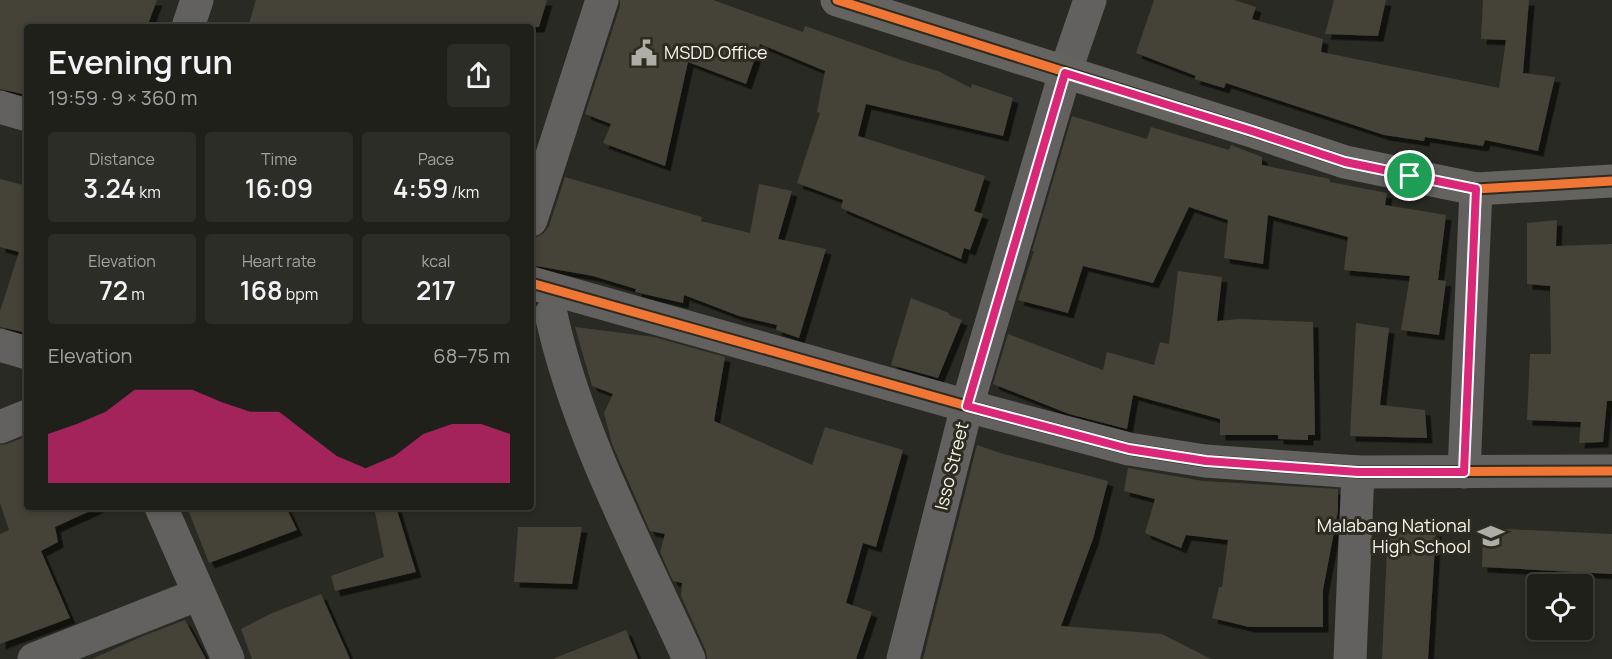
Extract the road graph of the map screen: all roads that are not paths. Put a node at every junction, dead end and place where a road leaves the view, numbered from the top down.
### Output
1 (197, 0) edge
2 (602, 0) edge
3 (837, 0) edge
4 (1090, 0) edge
5 (189, 24) edge
6 (1065, 73) junction
7 (0, 107) edge
8 (24, 115) edge
9 (1612, 181) edge
10 (1476, 189) junction
11 (534, 211) edge
12 (534, 284) edge
13 (608, 306) junction
14 (541, 315) edge
15 (0, 345) edge
16 (24, 352) edge
17 (967, 406) junction
18 (24, 417) edge
19 (0, 428) edge
20 (1612, 471) edge
21 (1358, 472) junction
22 (1464, 472) junction
23 (162, 510) edge
24 (199, 594) junction
25 (34, 659) edge
26 (228, 659) edge
27 (689, 659) edge
28 (903, 659) edge
29 (1350, 659) edge

1 - 5 street
2 - 11 street
3 - 6 street
4 - 6 street, Isso Street
6 - 10 street
6 - 17 street, Isso Street
7 - 8 street
9 - 10 street
10 - 22 street
12 - 13 street
13 - 14 street
13 - 17 street
14 - 27 street
15 - 16 street
17 - 21 street
17 - 28 street, Isso Street
18 - 19 street
20 - 22 street
21 - 22 street
21 - 29 street
23 - 24 street
24 - 25 street
24 - 26 street

